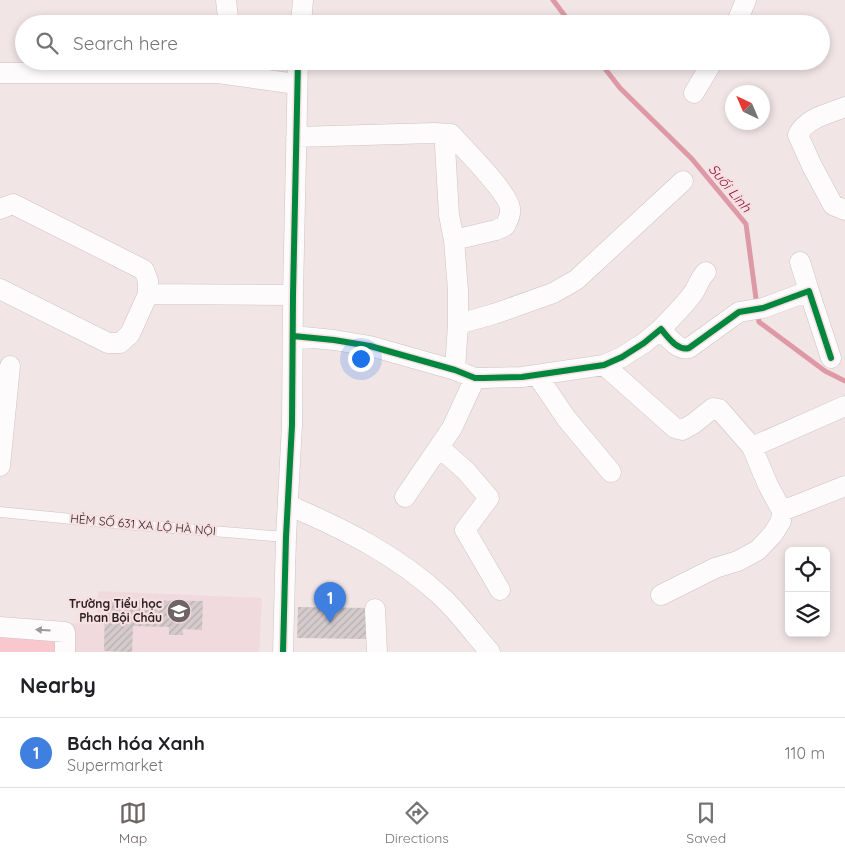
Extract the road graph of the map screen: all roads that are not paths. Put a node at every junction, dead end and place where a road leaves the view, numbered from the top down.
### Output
1 (226, 0) edge
2 (303, 0) edge
3 (746, 0) edge
4 (228, 15) edge
5 (301, 15) edge
6 (740, 15) edge
7 (88, 70) edge
8 (233, 70) edge
9 (297, 70) edge
10 (707, 70) edge
11 (0, 72) edge
12 (296, 84) junction
13 (694, 92) dead end
14 (845, 107) edge
15 (451, 134) junction
16 (296, 137) junction
17 (683, 181) dead end
18 (0, 209) edge
19 (845, 210) edge
20 (454, 240) junction
21 (800, 262) dead end
22 (706, 272) dead end
23 (0, 289) edge
24 (809, 290) junction
25 (148, 294) junction
26 (293, 295) junction
27 (458, 324) junction
28 (660, 329) junction
29 (293, 336) junction
30 (831, 358) dead end
31 (604, 365) junction
32 (10, 366) dead end
33 (455, 370) junction
34 (537, 375) junction
35 (475, 378) junction
36 (845, 406) edge
37 (752, 447) junction
38 (440, 448) junction
39 (0, 466) edge
40 (611, 472) dead end
41 (845, 486) edge
42 (405, 497) dead end
43 (288, 505) junction
44 (782, 511) junction
45 (0, 512) edge
46 (286, 537) junction
47 (500, 590) dead end
48 (661, 595) dead end
49 (375, 609) dead end
50 (0, 627) edge
51 (65, 652) edge
52 (283, 652) edge
53 (377, 652) edge
54 (490, 652) edge

1 - 4 street
2 - 5 street
3 - 6 street
7 - 11 street
8 - 12 street
9 - 12 street
10 - 13 street
12 - 16 street
14 - 19 street
15 - 16 street
15 - 20 street
15 - 20 street
16 - 26 street
17 - 27 street
18 - 25 street
20 - 27 street
21 - 24 street
22 - 28 street
23 - 25 street
24 - 28 street
24 - 30 street
25 - 26 street
26 - 29 street
27 - 33 street
28 - 31 street
29 - 33 street
29 - 43 street
31 - 34 street
31 - 37 street
32 - 39 street
33 - 35 street
34 - 35 street
34 - 40 street
35 - 38 street
36 - 37 street
37 - 44 street
38 - 42 street
38 - 47 street
41 - 44 street
43 - 46 street
43 - 54 street
44 - 48 street
45 - 46 lane, HẺM SỐ 631 XA LỘ HÀ NỘI
46 - 52 street
49 - 53 street
51 -> 50 street

